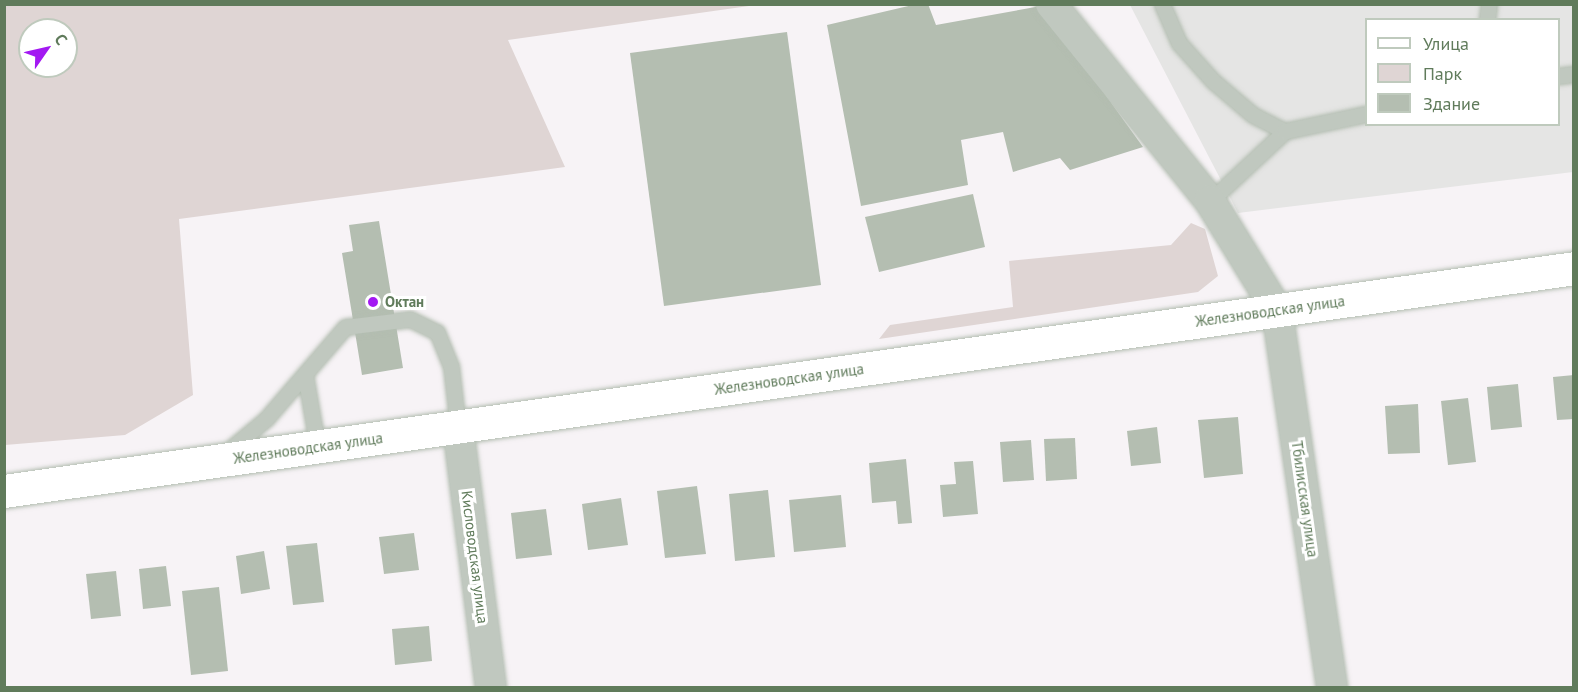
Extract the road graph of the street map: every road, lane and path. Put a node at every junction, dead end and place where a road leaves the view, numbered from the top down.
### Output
1 (1051, 4) edge
2 (1162, 4) edge
3 (1365, 114) edge
4 (1285, 131) junction
5 (1210, 201) junction
6 (1574, 268) edge
7 (1277, 310) junction
8 (305, 374) junction
9 (459, 427) junction
10 (330, 445) junction
11 (214, 462) junction
12 (4, 491) edge
13 (491, 687) edge
14 (1332, 687) edge

1 - 5 street
2 - 4 lane
3 - 4 lane
4 - 5 lane
5 - 7 street
6 - 7 main road, Железноводская улица
7 - 9 main road, Железноводская улица
7 - 14 street, Тбилисская улица
8 - 9 lane
8 - 10 lane
8 - 11 lane
9 - 10 main road, Железноводская улица
9 - 13 street, Кисловодская улица
10 - 11 main road, Железноводская улица
11 - 12 main road, Железноводская улица

